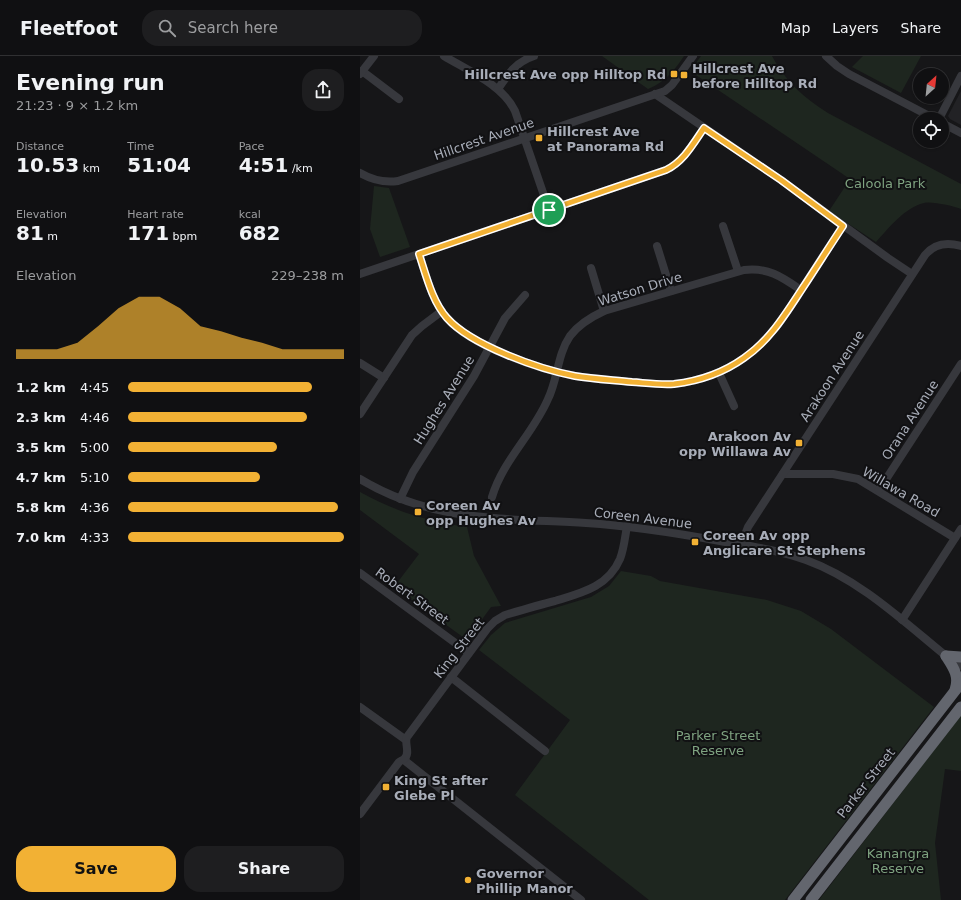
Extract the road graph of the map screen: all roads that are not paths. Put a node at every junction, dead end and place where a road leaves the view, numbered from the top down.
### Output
1 (374, 56) edge
2 (444, 56) edge
3 (534, 56) edge
4 (692, 56) edge
5 (826, 56) edge
6 (361, 73) edge
7 (961, 76) edge
8 (498, 89) junction
9 (655, 94) junction
10 (399, 99) dead end
11 (922, 112) edge
12 (943, 112) edge
13 (949, 127) edge
14 (704, 128) junction
15 (961, 133) edge
16 (524, 138) junction
17 (360, 173) edge
18 (549, 210) junction
19 (723, 226) dead end
20 (843, 226) junction
21 (657, 246) dead end
22 (961, 246) edge
23 (419, 254) junction
24 (591, 268) dead end
25 (738, 271) junction
26 (360, 274) edge
27 (912, 274) junction
28 (801, 290) junction
29 (671, 291) junction
30 (525, 295) dead end
31 (442, 311) junction
32 (604, 311) junction
33 (490, 347) junction
34 (360, 363) edge
35 (961, 364) edge
36 (557, 371) junction
37 (719, 373) junction
38 (384, 378) junction
39 (734, 406) dead end
40 (360, 414) edge
41 (783, 474) junction
42 (360, 480) edge
43 (879, 490) junction
44 (492, 497) dead end
45 (400, 499) junction
46 (627, 526) junction
47 (961, 529) edge
48 (956, 538) junction
49 (741, 545) junction
50 (360, 572) edge
51 (902, 620) junction
52 (469, 653) junction
53 (946, 656) junction
54 (961, 657) edge
55 (961, 661) edge
56 (961, 666) edge
57 (451, 677) junction
58 (958, 687) edge
59 (360, 707) edge
60 (961, 707) edge
61 (406, 740) junction
62 (545, 751) dead end
63 (404, 760) junction
64 (360, 814) edge
65 (581, 900) edge
66 (793, 900) edge
67 (812, 900) edge

1 - 6 street
2 - 8 street
3 - 8 street
4 - 9 street, Hillcrest Avenue
5 - 11 street
6 - 10 street
7 - 12 street
8 - 16 street
9 - 14 street
9 - 16 street, Hillcrest Avenue
13 - 15 street
14 - 18 street
14 - 20 street
16 - 17 street, Hillcrest Avenue
16 - 18 street
18 - 23 street
19 - 25 street
20 - 27 street
20 - 28 street
21 - 29 street
22 - 27 street, Arakoon Avenue
23 - 26 street
23 - 31 street
24 - 32 street
25 - 28 street, Watson Drive
25 - 29 street, Watson Drive
27 - 41 street, Arakoon Avenue
28 - 37 street
29 - 32 street, Watson Drive
30 - 33 street, Hughes Avenue
31 - 33 street
31 - 38 street
32 - 36 street, Watson Drive
33 - 36 street
33 - 45 street, Hughes Avenue
34 - 38 street
35 - 43 street, Orana Avenue
36 - 37 street
36 - 44 street, Watson Drive
37 - 39 street
38 - 40 street
41 - 43 street, Willawa Road
41 - 49 street, Arakoon Avenue
42 - 45 street, Coreen Avenue
43 - 48 street, Willawa Road
45 - 46 street, Coreen Avenue
46 - 49 street, Coreen Avenue
46 - 52 street, King Street
47 - 48 street
48 - 51 street
49 - 51 street, Coreen Avenue
50 - 52 street, Robert Street
51 - 53 street, Coreen Avenue
52 - 57 street, King Street
53 - 54 highway
53 - 55 street, Coreen Avenue
53 - 56 street, Coreen Avenue
53 - 58 highway
57 - 61 street, King Street
57 - 62 street
58 - 66 highway, Parker Street
59 - 61 street
60 - 67 highway
61 - 63 street
63 - 64 street
63 - 65 street

